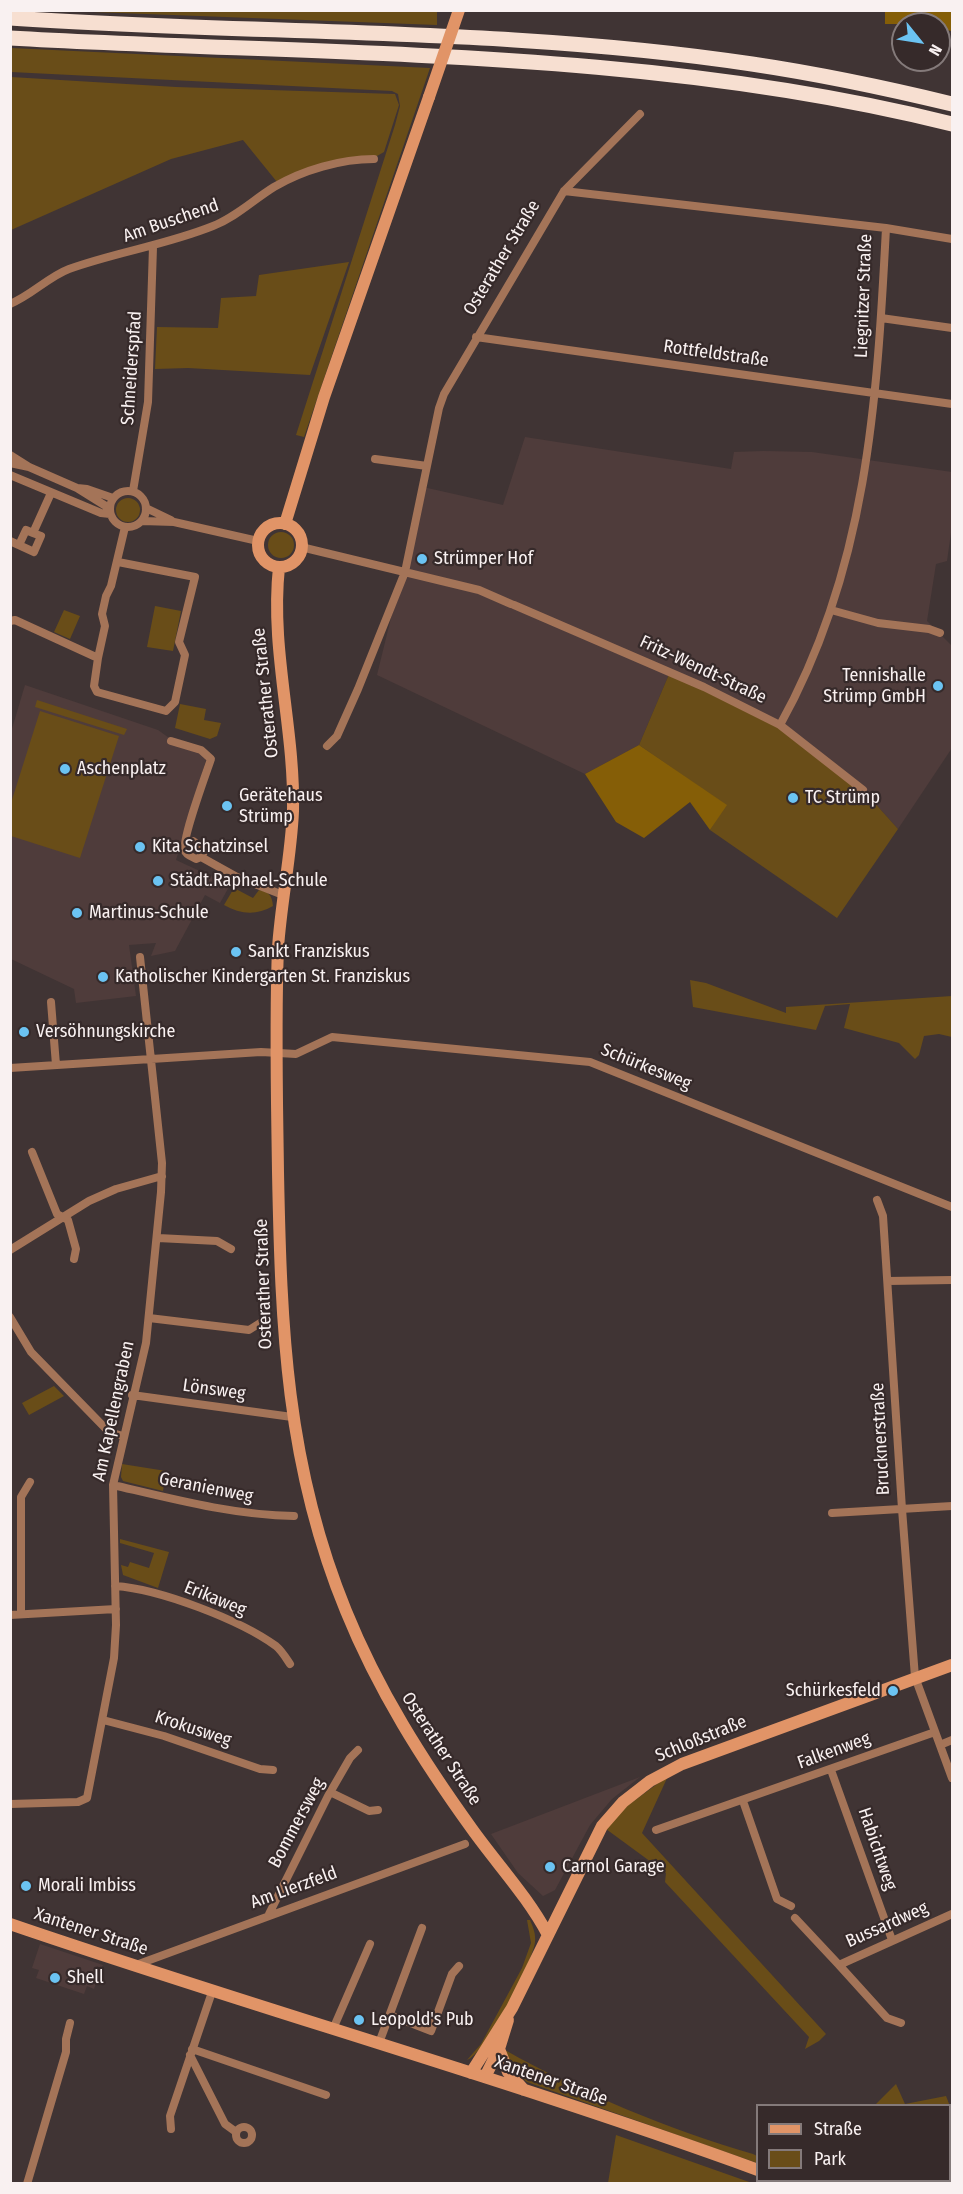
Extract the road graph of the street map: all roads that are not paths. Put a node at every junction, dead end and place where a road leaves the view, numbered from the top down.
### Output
1 (459, 10) edge
2 (10, 18) edge
3 (10, 38) edge
4 (952, 104) edge
5 (640, 114) dead end
6 (952, 124) edge
7 (374, 159) dead end
8 (564, 191) junction
9 (886, 228) junction
10 (952, 239) edge
11 (153, 247) junction
12 (10, 304) edge
13 (881, 318) junction
14 (952, 328) edge
15 (476, 337) junction
16 (877, 394) junction
17 (952, 404) edge
18 (10, 454) edge
19 (375, 459) dead end
20 (10, 463) edge
21 (29, 466) junction
22 (427, 466) junction
23 (10, 475) edge
24 (76, 488) junction
25 (133, 491) junction
26 (51, 493) junction
27 (113, 498) junction
28 (146, 508) junction
29 (110, 511) junction
30 (286, 518) junction
31 (142, 521) junction
32 (174, 522) junction
33 (125, 527) junction
34 (33, 533) junction
35 (10, 541) edge
36 (258, 541) junction
37 (20, 545) junction
38 (301, 547) junction
39 (118, 562) junction
40 (279, 567) junction
41 (405, 572) junction
42 (831, 610) junction
43 (10, 621) edge
44 (940, 633) dead end
45 (98, 658) junction
46 (780, 725) junction
47 (171, 741) dead end
48 (327, 746) dead end
49 (863, 790) dead end
50 (283, 895) junction
51 (140, 957) dead end
52 (51, 1002) dead end
53 (276, 1054) junction
54 (151, 1059) junction
55 (56, 1065) junction
56 (10, 1068) edge
57 (32, 1152) dead end
58 (162, 1176) junction
59 (877, 1200) dead end
60 (952, 1207) edge
61 (62, 1218) junction
62 (158, 1238) junction
63 (231, 1249) dead end
64 (10, 1250) edge
65 (74, 1259) dead end
66 (888, 1281) junction
67 (952, 1281) edge
68 (10, 1317) edge
69 (149, 1318) junction
70 (261, 1323) dead end
71 (14, 1331) edge
72 (132, 1395) junction
73 (291, 1417) junction
74 (123, 1436) junction
75 (30, 1482) dead end
76 (113, 1485) junction
77 (952, 1506) edge
78 (902, 1509) junction
79 (832, 1513) dead end
80 (294, 1516) dead end
81 (116, 1586) junction
82 (116, 1609) junction
83 (21, 1614) junction
84 (10, 1615) edge
85 (290, 1664) dead end
86 (952, 1665) edge
87 (915, 1677) junction
88 (103, 1720) junction
89 (935, 1732) junction
90 (952, 1740) edge
91 (940, 1744) junction
92 (358, 1750) dead end
93 (273, 1770) dead end
94 (831, 1770) junction
95 (952, 1778) edge
96 (332, 1792) junction
97 (743, 1802) junction
98 (10, 1804) edge
99 (378, 1810) dead end
100 (656, 1830) dead end
101 (465, 1844) dead end
102 (791, 1906) dead end
103 (269, 1914) junction
104 (951, 1915) edge
105 (795, 1918) dead end
106 (10, 1924) edge
107 (422, 1928) dead end
108 (548, 1935) junction
109 (892, 1940) junction
110 (370, 1944) dead end
111 (839, 1965) junction
112 (135, 1966) junction
113 (459, 1966) dead end
114 (212, 1992) junction
115 (512, 2008) junction
116 (390, 2015) junction
117 (70, 2023) dead end
118 (901, 2024) dead end
119 (333, 2029) junction
120 (379, 2043) junction
121 (499, 2049) junction
122 (191, 2052) junction
123 (471, 2073) junction
124 (485, 2078) junction
125 (524, 2091) junction
126 (326, 2095) dead end
127 (171, 2130) dead end
128 (236, 2132) dead end
129 (756, 2169) edge
130 (27, 2184) edge

1 - 30 main road, bridge
2 - 4 highway
3 - 6 highway
5 - 8 street, Osterather Straße
7 - 11 street, Am Buschend
8 - 9 street, Liegnitzer Straße
8 - 15 street, Osterather Straße
9 - 10 street
9 - 13 street, Liegnitzer Straße
11 - 12 street, Am Buschend
11 - 25 street, Schneiderspfad
13 - 14 street
13 - 16 street, Liegnitzer Straße
15 - 16 street, Rottfeldstraße
15 - 22 street, Osterather Straße
16 - 17 street, Rottfeldstraße
16 - 42 street, Liegnitzer Straße
18 - 21 street
19 - 22 street
20 - 21 street
21 - 24 street
22 - 41 street, Osterather Straße
23 - 26 street
24 - 27 street
24 - 29 street
25 - 27 street
25 - 28 street
26 - 29 street
26 - 34 street
27 - 29 street
28 - 31 street
28 - 32 street
29 - 33 street
30 - 36 main road
30 - 38 main road
31 - 32 street
31 - 33 street
32 - 36 street
33 - 39 street
34 - 37 street
34 - 37 street
35 - 37 street
36 - 40 main road
38 - 40 main road
38 - 41 street, Fritz-Wendt-Straße
39 - 45 street
39 - 45 street
40 - 50 main road, Osterather Straße
41 - 46 street, Fritz-Wendt-Straße
41 - 48 street, Osterather Straße
42 - 44 street
42 - 46 street, Liegnitzer Straße
43 - 45 street
46 - 49 street, Fritz-Wendt-Straße
47 - 50 street
50 - 53 main road, Osterather Straße
51 - 54 street, Am Kapellengraben
52 - 55 street
53 - 54 street, Schürkesweg
53 - 60 street, Schürkesweg
53 - 73 main road, Osterather Straße
54 - 55 street, Schürkesweg
54 - 58 street, Am Kapellengraben
55 - 56 street, Schürkesweg
57 - 61 street
58 - 61 street
58 - 62 street, Am Kapellengraben
59 - 66 street, Brucknerstraße
61 - 64 street
61 - 65 street
62 - 63 street
62 - 69 street, Am Kapellengraben
66 - 67 street
66 - 78 street, Brucknerstraße
68 - 71 street
69 - 70 street
69 - 72 street, Am Kapellengraben
71 - 74 street
72 - 73 street, Lönsweg
72 - 74 street, Am Kapellengraben
73 - 108 main road, Osterather Straße
74 - 76 street, Am Kapellengraben
75 - 83 street
76 - 80 street, Geranienweg
76 - 81 street, Am Kapellengraben
77 - 78 street
78 - 79 street
78 - 87 street, Brucknerstraße
81 - 82 street, Am Kapellengraben
81 - 85 street, Erikaweg
82 - 83 street
82 - 88 street, Am Kapellengraben
83 - 84 street
86 - 87 main road, Schloßstraße
87 - 89 street, Brucknerstraße
87 - 108 main road, Schloßstraße
88 - 93 street, Krokusweg
88 - 98 street, Am Kapellengraben
89 - 91 street, Brucknerstraße
89 - 94 street, Falkenweg
90 - 91 street
91 - 95 street, Brucknerstraße
92 - 96 street, Bommersweg
94 - 97 street, Falkenweg
94 - 109 street, Habichtweg
96 - 99 street
96 - 103 street, Bommersweg
97 - 100 street, Falkenweg
97 - 102 street
101 - 103 street, Am Lierzfeld
103 - 112 street, Am Lierzfeld
104 - 109 street, Bussardweg
105 - 111 street, Bussardweg
106 - 112 main road, Xantener Straße
107 - 116 street
108 - 115 main road, Schloßstraße
109 - 111 street, Bussardweg
110 - 119 street
111 - 118 street, Bussardweg
112 - 114 main road, Xantener Straße
113 - 116 street
114 - 119 main road, Xantener Straße
114 - 122 street
115 - 121 main road, Schloßstraße
115 - 123 main road, Schloßstraße
116 - 120 street
117 - 130 street
119 - 120 main road, Xantener Straße
120 - 123 main road, Xantener Straße
121 - 124 main road, Schloßstraße
121 - 125 main road
122 - 126 street
122 - 127 street
122 - 128 street
123 - 124 main road, Xantener Straße
124 - 125 main road, Xantener Straße
125 - 129 main road, Xantener Straße

